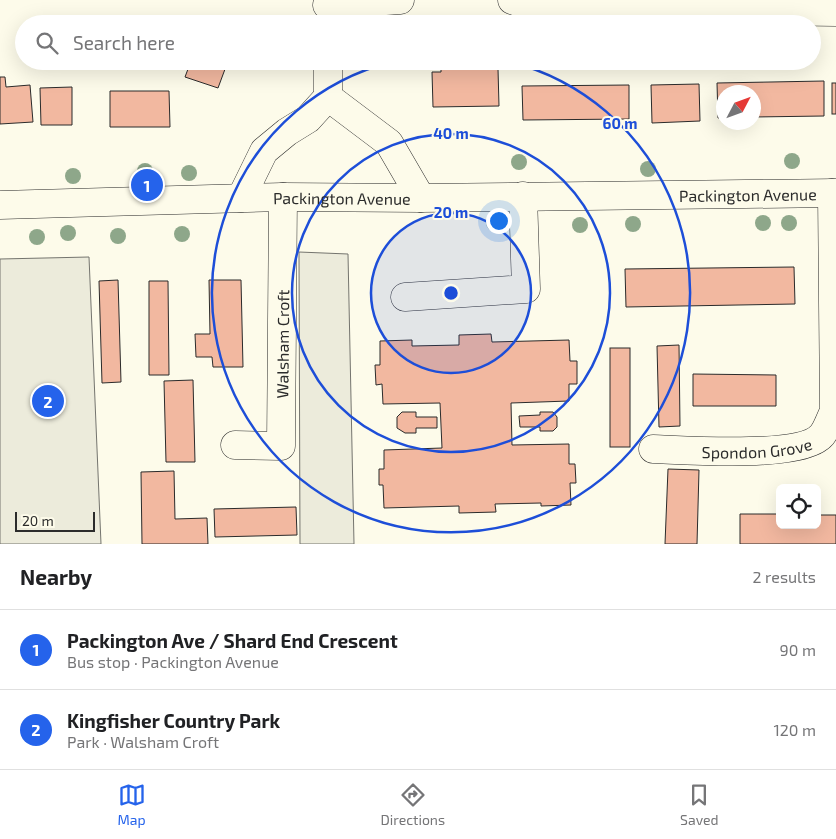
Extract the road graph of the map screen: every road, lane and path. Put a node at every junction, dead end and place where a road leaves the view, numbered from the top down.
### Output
1 (400, 0) edge
2 (512, 0) edge
3 (327, 10) edge
4 (836, 12) edge
5 (328, 70) edge
6 (328, 97) junction
7 (834, 193) edge
8 (524, 196) junction
9 (283, 197) junction
10 (241, 198) junction
11 (422, 198) junction
12 (0, 205) edge
13 (405, 297) dead end
14 (835, 411) edge
15 (235, 445) dead end
16 (653, 450) dead end

1 - 3 street
2 - 4 street
5 - 6 street
6 - 10 street
6 - 11 street
7 - 8 street, Packington Avenue
7 - 14 street, Spondon Grove
8 - 11 street, Packington Avenue
8 - 13 street
9 - 10 street, Packington Avenue
9 - 11 street, Packington Avenue
9 - 15 street, Walsham Croft
10 - 12 street, Packington Avenue
14 - 16 street, Spondon Grove

